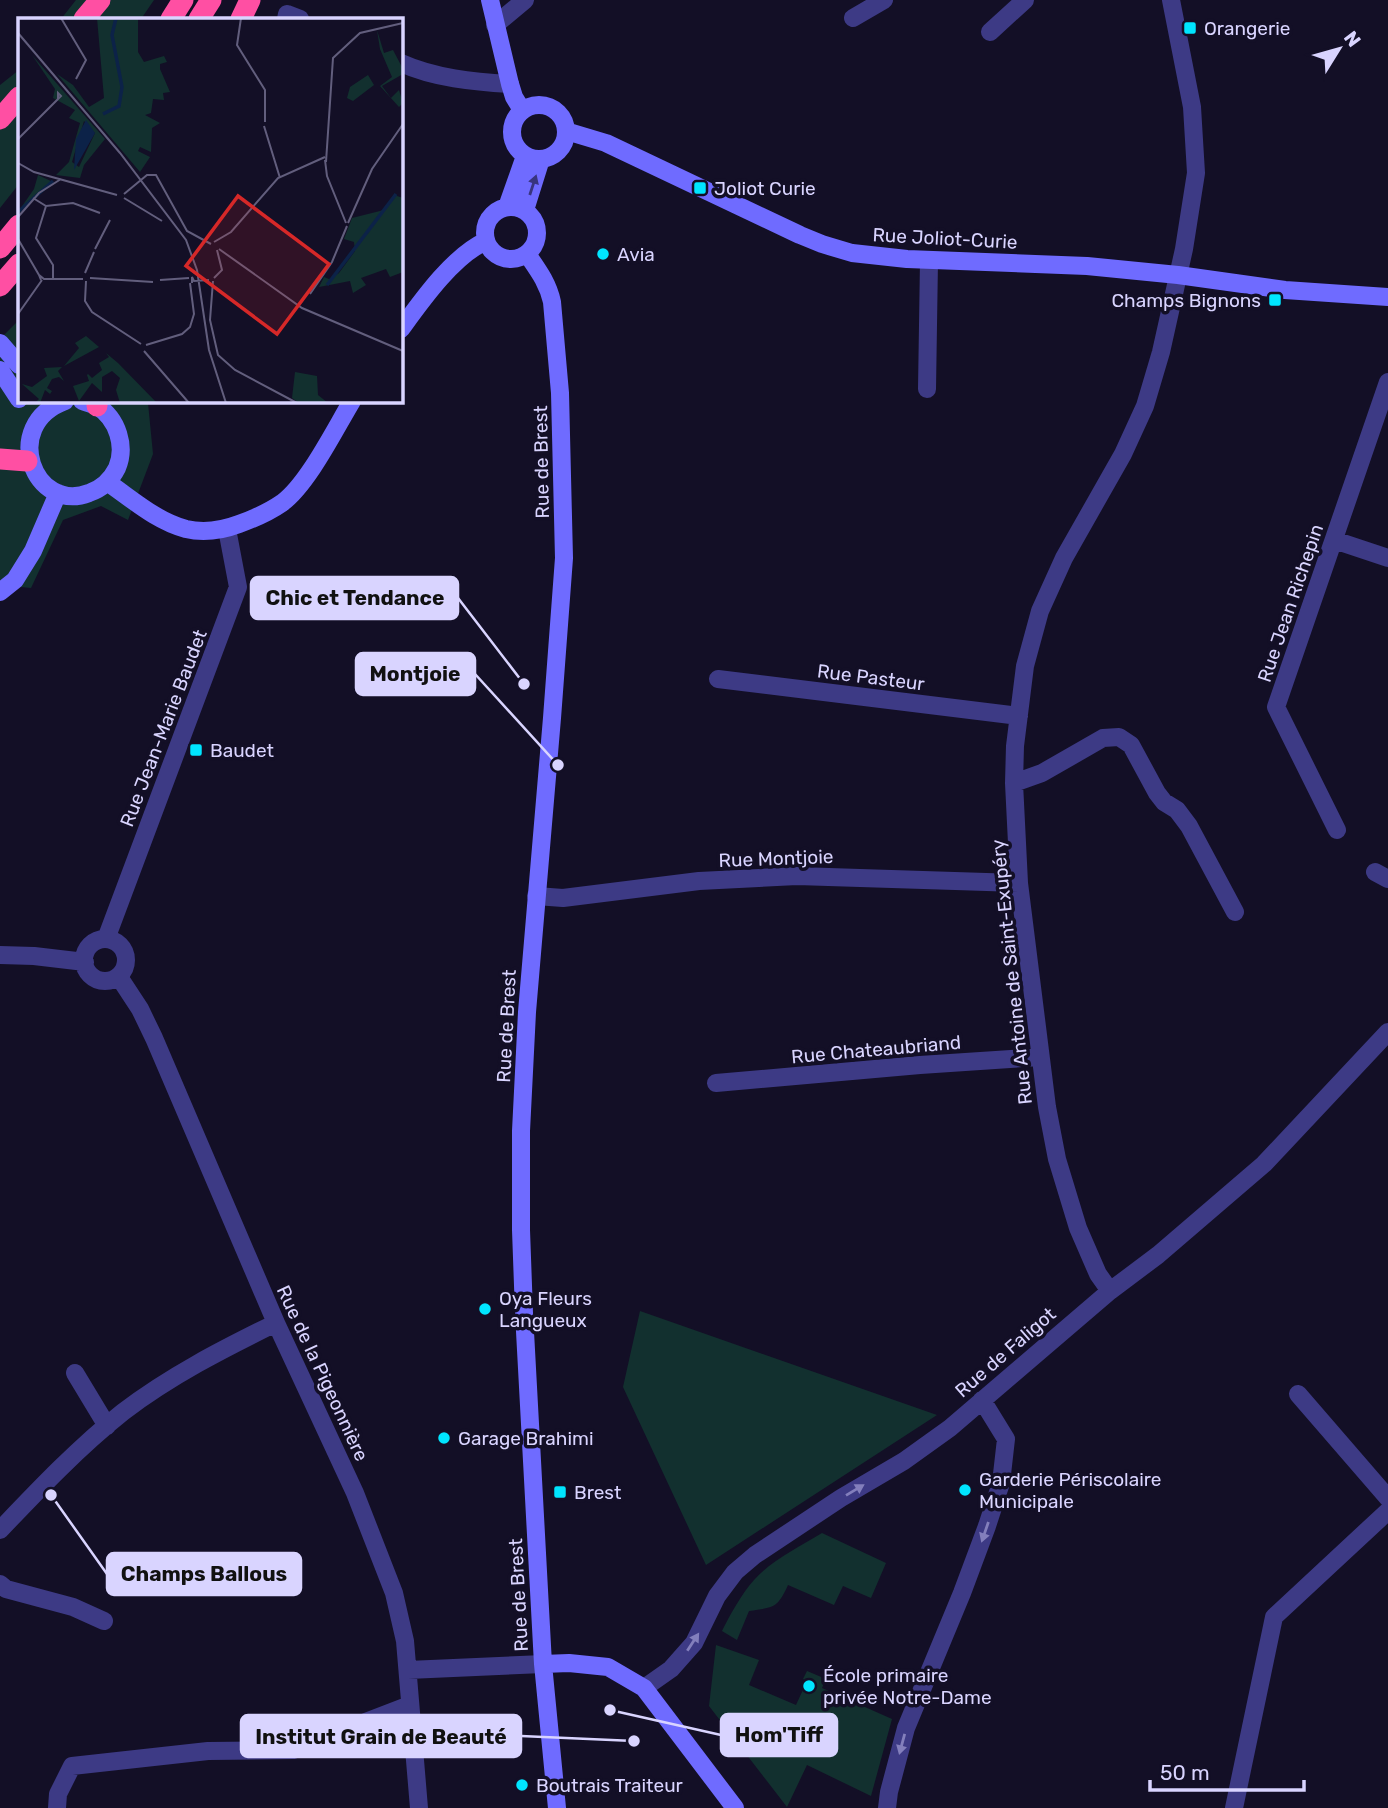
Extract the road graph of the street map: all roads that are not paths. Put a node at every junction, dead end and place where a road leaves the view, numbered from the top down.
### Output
1 (100, 0) edge
2 (183, 0) edge
3 (211, 0) edge
4 (250, 0) edge
5 (490, 0) edge
6 (525, 0) edge
7 (884, 0) edge
8 (1025, 0) edge
9 (1171, 0) edge
10 (85, 18) edge
11 (172, 18) edge
12 (200, 18) edge
13 (241, 18) edge
14 (853, 18) dead end
15 (495, 25) junction
16 (990, 32) dead end
17 (402, 64) edge
18 (510, 84) junction
19 (18, 98) edge
20 (522, 110) junction
21 (0, 120) edge
22 (566, 131) junction
23 (533, 158) junction
24 (516, 208) junction
25 (18, 226) edge
26 (486, 241) junction
27 (0, 248) edge
28 (527, 254) junction
29 (929, 261) junction
30 (1178, 275) junction
31 (1388, 297) edge
32 (402, 328) edge
33 (0, 343) edge
34 (18, 364) edge
35 (0, 370) edge
36 (1388, 382) edge
37 (928, 388) dead end
38 (18, 397) edge
39 (21, 402) edge
40 (61, 402) edge
41 (351, 402) edge
42 (92, 403) edge
43 (29, 429) junction
44 (0, 459) edge
45 (27, 461) junction
46 (107, 482) junction
47 (58, 493) junction
48 (228, 528) junction
49 (1334, 540) junction
50 (1388, 558) edge
51 (0, 592) edge
52 (718, 679) dead end
53 (1019, 716) junction
54 (1014, 783) junction
55 (1337, 830) dead end
56 (1019, 883) junction
57 (536, 896) junction
58 (1235, 912) dead end
59 (106, 939) junction
60 (0, 955) edge
61 (85, 962) junction
62 (119, 976) junction
63 (1388, 1032) edge
64 (1040, 1057) junction
65 (716, 1083) dead end
66 (1110, 1291) junction
67 (276, 1323) junction
68 (75, 1373) dead end
69 (1298, 1394) dead end
70 (982, 1400) junction
71 (107, 1426) junction
72 (1388, 1498) edge
73 (1388, 1511) edge
74 (0, 1530) edge
75 (0, 1584) edge
76 (104, 1621) dead end
77 (543, 1664) junction
78 (408, 1670) junction
79 (644, 1688) junction
80 (410, 1705) junction
81 (57, 1808) edge
82 (419, 1808) edge
83 (557, 1808) edge
84 (735, 1808) edge
85 (887, 1808) edge
86 (1234, 1808) edge

1 - 10 highway
2 - 11 highway
3 - 12 highway
4 - 13 highway
5 - 15 street
6 - 15 street
7 - 14 street
8 - 16 street
9 - 30 street, Rue Antoine de Saint-Exupéry
15 - 18 street
17 - 18 street
18 - 20 street
19 - 21 highway
20 - 22 street
20 - 23 street
22 - 23 street
22 - 29 street, Rue Joliot-Curie
23 - 24 street
24 - 26 street
24 - 28 street
25 - 27 highway
26 - 28 street
26 - 32 street
28 - 57 street, Rue de Brest
29 - 30 street, Rue Joliot-Curie
29 - 37 street
30 - 31 street, Rue Joliot-Curie
30 - 53 street, Rue Antoine de Saint-Exupéry
33 - 34 street
35 - 38 street
36 - 49 street, Rue Jean Richepin
39 - 43 street
40 - 43 street
41 - 48 street
42 - 46 street
43 - 45 street
44 - 45 highway
45 - 47 street
46 - 47 street
46 - 48 street
47 - 51 street
48 - 59 street, Rue Jean-Marie Baudet
49 - 50 street
49 - 55 street, Rue Jean Richepin
52 - 53 street, Rue Pasteur
53 - 54 street, Rue Antoine de Saint-Exupéry
54 - 56 street, Rue Antoine de Saint-Exupéry
54 - 58 street
56 - 57 street, Rue Montjoie
56 - 64 street, Rue Antoine de Saint-Exupéry
57 - 77 street, Rue de Brest
59 - 61 street
59 - 62 street
60 - 61 street
61 - 62 street
62 - 67 street, Rue de la Pigeonnière
63 - 66 street, Rue de Faligot
64 - 65 street, Rue Chateaubriand
64 - 66 street, Rue Antoine de Saint-Exupéry
66 - 70 street, Rue de Faligot
67 - 71 street
67 - 78 street, Rue de la Pigeonnière
68 - 71 street
69 - 72 street
79 -> 70 street, Rue de Faligot
70 -> 85 street
71 - 74 street
73 - 86 street
75 - 76 street
77 - 78 street
77 - 79 street
77 - 83 street, Rue de Brest
78 - 80 street, Rue de la Pigeonnière
79 - 84 street
80 - 81 street
80 - 82 street, Rue de la Pigeonnière

